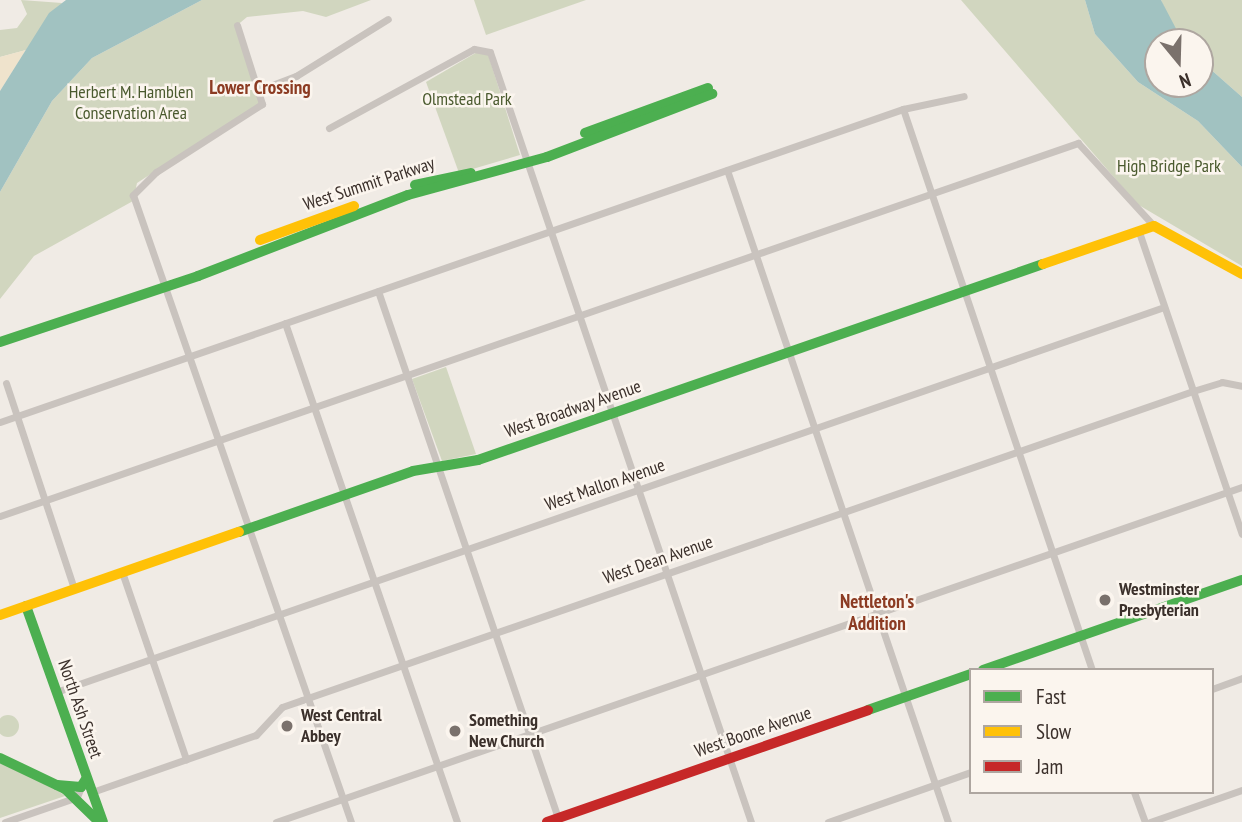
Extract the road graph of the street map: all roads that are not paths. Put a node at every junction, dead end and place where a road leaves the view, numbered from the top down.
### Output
1 (388, 19) dead end
2 (237, 26) dead end
3 (259, 90) junction
4 (711, 91) dead end
5 (964, 96) dead end
6 (903, 109) junction
7 (329, 128) dead end
8 (527, 160) junction
9 (727, 170) junction
10 (932, 194) junction
11 (1154, 226) junction
12 (551, 231) junction
13 (1139, 232) junction
14 (756, 255) junction
15 (1242, 274) edge
16 (164, 285) junction
17 (378, 291) junction
18 (964, 292) junction
19 (1164, 307) junction
20 (580, 316) junction
21 (285, 323) junction
22 (0, 342) edge
23 (788, 353) junction
24 (189, 356) junction
25 (989, 368) junction
26 (407, 375) junction
27 (6, 383) dead end
28 (1242, 387) edge
29 (1193, 391) junction
30 (315, 408) junction
31 (613, 414) junction
32 (14, 417) junction
33 (0, 422) edge
34 (814, 428) junction
35 (219, 441) junction
36 (1018, 451) junction
37 (439, 468) junction
38 (1242, 487) edge
39 (639, 490) junction
40 (1228, 492) junction
41 (345, 495) junction
42 (44, 501) junction
43 (843, 513) junction
44 (0, 516) edge
45 (249, 528) junction
46 (1242, 534) edge
47 (467, 550) junction
48 (1053, 552) junction
49 (122, 572) junction
50 (667, 573) junction
51 (1242, 580) edge
52 (375, 582) junction
53 (74, 589) junction
54 (26, 606) junction
55 (877, 613) junction
56 (0, 615) edge
57 (279, 615) junction
58 (495, 634) junction
59 (1081, 636) junction
60 (151, 659) junction
61 (404, 664) junction
62 (989, 668) edge
63 (1091, 668) edge
64 (701, 674) junction
65 (969, 675) edge
66 (1242, 678) edge
67 (1214, 688) edge
68 (56, 692) junction
69 (905, 697) junction
70 (307, 698) junction
71 (529, 734) junction
72 (0, 758) edge
73 (730, 758) junction
74 (186, 759) junction
75 (438, 765) junction
76 (969, 773) edge
77 (934, 785) junction
78 (81, 788) junction
79 (1242, 790) edge
80 (95, 791) junction
81 (1135, 794) edge
82 (343, 799) junction
83 (553, 820) edge
84 (5, 822) edge
85 (101, 822) edge
86 (276, 822) edge
87 (351, 822) edge
88 (457, 822) edge
89 (751, 822) edge
90 (828, 822) edge
91 (948, 822) edge
92 (1147, 822) edge

1 - 3 street
2 - 3 street
3 - 16 street
4 - 8 street, West Summit Parkway
5 - 6 street
6 - 9 street
6 - 10 street
7 - 8 street
8 - 12 street
8 - 16 street, West Summit Parkway
9 - 12 street
9 - 14 street
10 - 11 street
10 - 14 street
10 - 18 street
11 - 13 street, West Broadway Avenue
11 - 15 street
12 - 17 street
12 - 20 street
13 - 18 street, West Broadway Avenue
13 - 19 street
14 - 20 street
14 - 23 street
16 - 22 street, West Summit Parkway
16 - 24 street
17 - 21 street
17 - 26 street
18 - 23 street, West Broadway Avenue
18 - 25 street
19 - 25 street, West Mallon Avenue
19 - 29 street
20 - 26 street
20 - 31 street
21 - 24 street
21 - 30 street
23 - 31 street, West Broadway Avenue
23 - 34 street
24 - 32 street
24 - 35 street
25 - 34 street, West Mallon Avenue
25 - 36 street
26 - 30 street
26 - 37 street
27 - 32 street
28 - 29 street, West Dean Avenue
29 - 36 street, West Dean Avenue
29 - 40 street
30 - 35 street
30 - 41 street
31 - 37 street, West Broadway Avenue
31 - 39 street
32 - 33 street
32 - 42 street
34 - 39 street, West Mallon Avenue
34 - 43 street
35 - 42 street
35 - 45 street
36 - 43 street, West Dean Avenue
36 - 48 street
37 - 41 street, West Broadway Avenue
37 - 47 street
38 - 40 street
39 - 47 street, West Mallon Avenue
39 - 50 street
40 - 46 street
40 - 48 street
41 - 45 street, West Broadway Avenue
41 - 52 street
42 - 44 street
42 - 53 street
43 - 50 street, West Dean Avenue
43 - 55 street
45 - 49 street, West Broadway Avenue
45 - 57 street
47 - 52 street, West Mallon Avenue
47 - 58 street
48 - 55 street
48 - 59 street
49 - 53 street, West Broadway Avenue
49 - 60 street
50 - 58 street, West Dean Avenue
50 - 64 street
51 - 59 street
52 - 57 street, West Mallon Avenue
52 - 61 street
53 - 54 street, West Broadway Avenue
54 - 56 street, West Broadway Avenue
54 - 68 street, North Ash Street
55 - 64 street
55 - 69 street
57 - 60 street, West Mallon Avenue
57 - 70 street
58 - 61 street, West Dean Avenue
58 - 71 street
59 - 62 street
59 - 63 street
60 - 68 street, West Mallon Avenue
60 - 74 street
61 - 70 street, West Dean Avenue
61 - 75 street
64 - 71 street
64 - 73 street
65 - 69 street, West Boone Avenue
66 - 67 street
68 - 78 street, North Ash Street
69 - 73 street, West Boone Avenue
69 - 77 street
70 - 74 street, West Dean Avenue
70 - 82 street
71 - 75 street
71 - 83 street
72 - 78 street
73 - 83 street, West Boone Avenue
73 - 89 street
74 - 80 street, West Dean Avenue
75 - 82 street
75 - 88 street
76 - 77 street
77 - 90 street
77 - 91 street
78 - 80 street, North Ash Street
78 - 84 street
78 - 85 street, North Ash Street
79 - 92 street
80 - 85 street, North Ash Street
81 - 92 street
82 - 86 street
82 - 87 street

